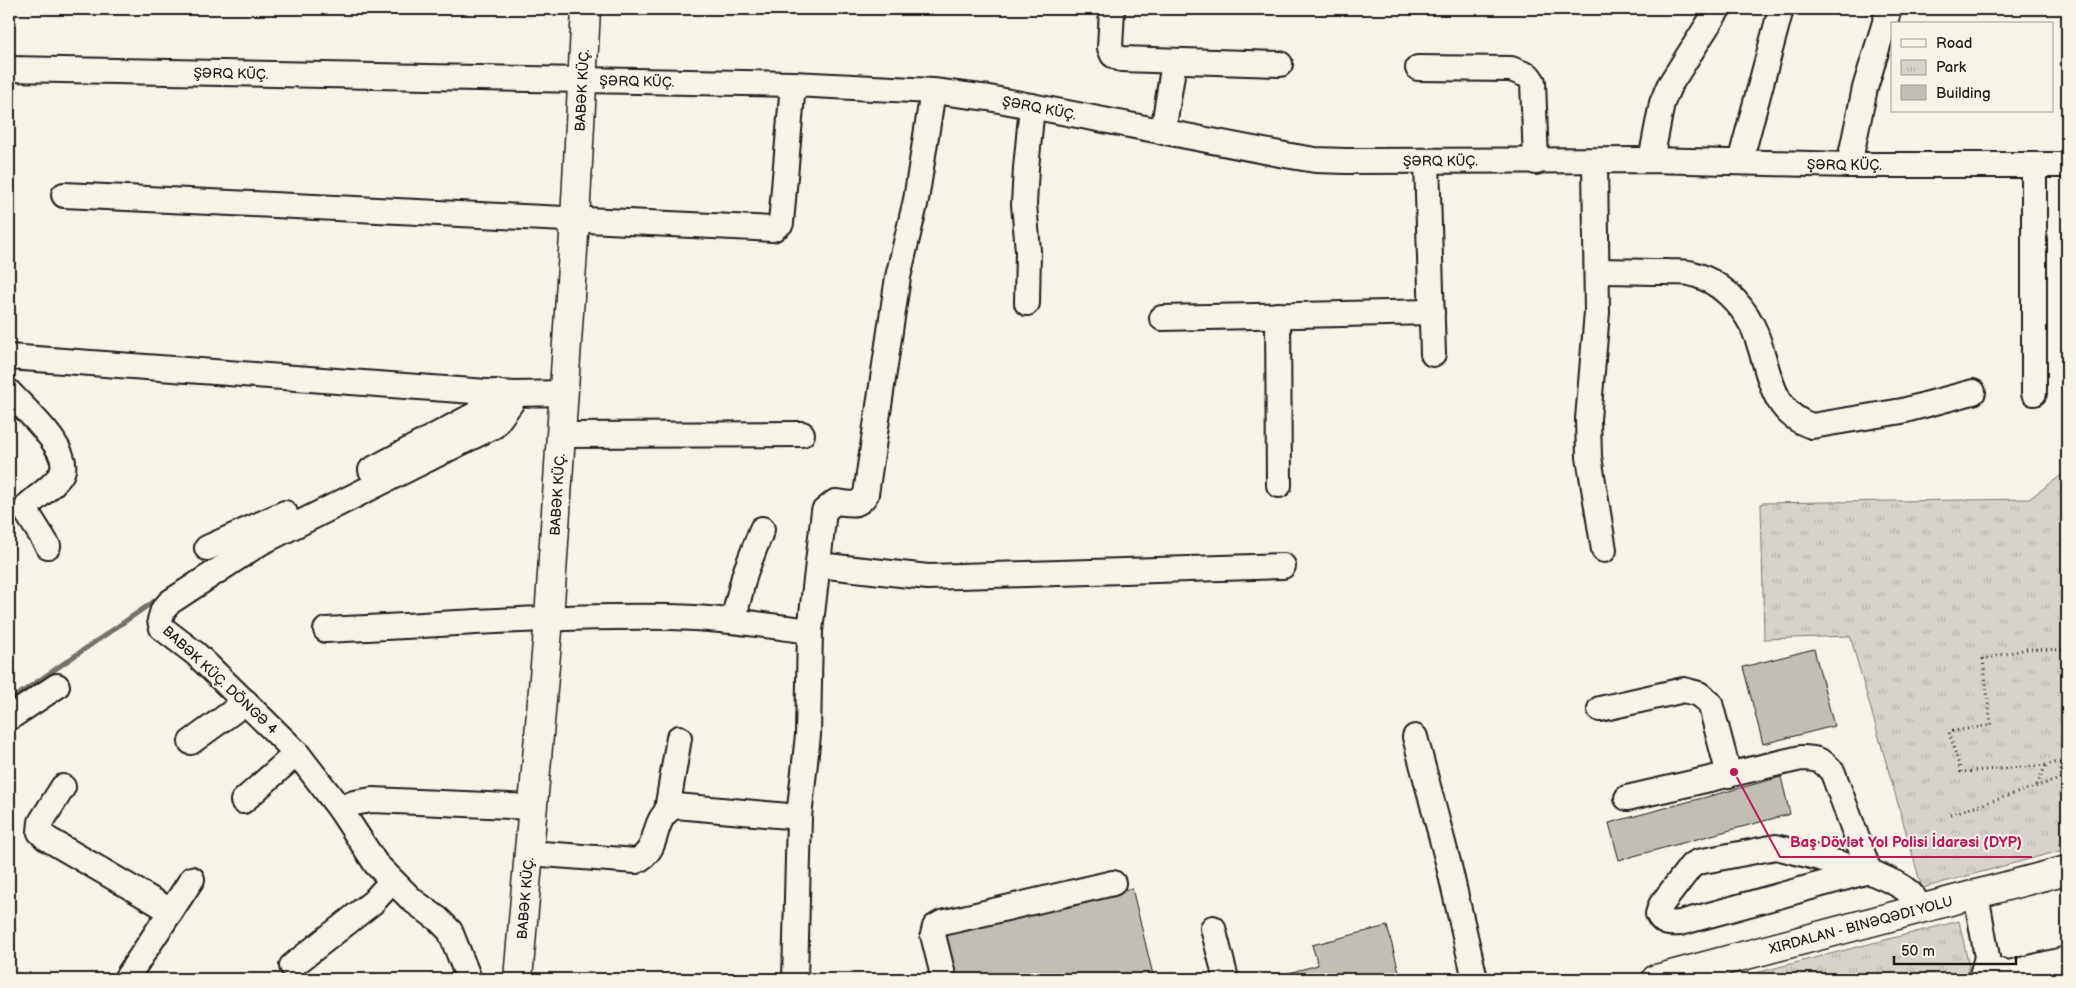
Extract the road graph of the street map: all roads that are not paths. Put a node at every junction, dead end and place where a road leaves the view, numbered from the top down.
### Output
1 (586, 9) edge
2 (1112, 9) edge
3 (1718, 9) edge
4 (1781, 9) edge
5 (1888, 9) edge
6 (1174, 62) junction
7 (1280, 64) dead end
8 (1418, 68) dead end
9 (9, 69) edge
10 (582, 80) junction
11 (793, 84) junction
12 (933, 91) junction
13 (1032, 106) junction
14 (1163, 132) junction
15 (1651, 160) junction
16 (1427, 162) junction
17 (1536, 162) junction
18 (1594, 162) junction
19 (1740, 162) junction
20 (1849, 164) junction
21 (2034, 164) junction
22 (2067, 165) edge
23 (64, 195) dead end
24 (575, 220) junction
25 (1597, 271) junction
26 (1027, 303) dead end
27 (1432, 312) junction
28 (1278, 315) junction
29 (1162, 318) dead end
30 (1433, 354) dead end
31 (9, 357) edge
32 (9, 392) edge
33 (1973, 392) dead end
34 (505, 393) junction
35 (564, 393) junction
36 (2034, 393) dead end
37 (802, 434) dead end
38 (562, 435) junction
39 (1279, 485) dead end
40 (762, 529) dead end
41 (48, 546) dead end
42 (207, 548) dead end
43 (1604, 550) dead end
44 (818, 565) junction
45 (1284, 566) dead end
46 (549, 619) junction
47 (733, 622) junction
48 (326, 630) dead end
49 (810, 631) junction
50 (58, 686) dead end
51 (246, 702) junction
52 (1600, 709) dead end
53 (9, 718) edge
54 (1415, 737) dead end
55 (679, 738) dead end
56 (191, 742) dead end
57 (296, 753) junction
58 (1729, 775) junction
59 (63, 786) dead end
60 (1627, 798) dead end
61 (243, 801) dead end
62 (533, 807) junction
63 (340, 809) junction
64 (667, 810) junction
65 (799, 817) junction
66 (529, 853) junction
67 (2067, 870) edge
68 (1869, 871) junction
69 (192, 879) dead end
70 (392, 881) junction
71 (1113, 883) dead end
72 (1976, 894) junction
73 (1920, 909) junction
74 (171, 911) junction
75 (1213, 928) dead end
76 (2067, 959) edge
77 (292, 966) dead end
78 (1984, 974) edge
79 (126, 979) edge
80 (469, 979) edge
81 (518, 979) edge
82 (795, 979) edge
83 (944, 979) edge
84 (1226, 979) edge
85 (1475, 979) edge
86 (1656, 979) edge

1 - 10 main road, BABƏK KÜÇ.
2 - 6 street
3 - 15 street
4 - 19 street
5 - 20 street
6 - 7 street
6 - 14 street
8 - 17 street
9 - 10 street, ŞƏRQ KÜÇ.
10 - 11 street, ŞƏRQ KÜÇ.
10 - 24 main road, BABƏK KÜÇ.
11 - 12 street, ŞƏRQ KÜÇ.
11 - 24 street
12 - 13 street, ŞƏRQ KÜÇ.
12 - 44 street
13 - 14 street, ŞƏRQ KÜÇ.
13 - 26 street
14 - 16 street, ŞƏRQ KÜÇ.
15 - 18 street, ŞƏRQ KÜÇ.
15 - 19 street, ŞƏRQ KÜÇ.
16 - 17 street, ŞƏRQ KÜÇ.
16 - 27 street
17 - 18 street, ŞƏRQ KÜÇ.
18 - 25 street
19 - 20 street, ŞƏRQ KÜÇ.
20 - 21 street, ŞƏRQ KÜÇ.
21 - 22 street, ŞƏRQ KÜÇ.
21 - 36 street
23 - 24 street
24 - 35 main road, BABƏK KÜÇ.
25 - 33 street
25 - 43 street
27 - 28 street
27 - 30 street
28 - 29 street
28 - 39 street
31 - 34 street
32 - 41 street
34 - 35 street
34 - 42 street
34 - 51 street, BABƏK KÜÇ. DÖNGƏ 4
35 - 38 main road, BABƏK KÜÇ.
37 - 38 street
38 - 46 main road, BABƏK KÜÇ.
40 - 47 street
44 - 45 street
44 - 49 street
46 - 47 street
46 - 48 street
46 - 62 main road, BABƏK KÜÇ.
47 - 49 street
49 - 65 street
50 - 53 street
51 - 56 street
51 - 57 street, BABƏK KÜÇ. DÖNGƏ 4
52 - 58 street
54 - 85 street
55 - 64 street
57 - 61 street
57 - 63 street, BABƏK KÜÇ. DÖNGƏ 4
58 - 60 street
58 - 68 street
59 - 74 street
62 - 63 street
62 - 66 main road, BABƏK KÜÇ.
63 - 70 street, BABƏK KÜÇ. DÖNGƏ 4
64 - 65 street
64 - 66 street
65 - 82 street
66 - 81 main road, BABƏK KÜÇ.
67 - 72 main road
68 - 68 street
68 - 73 street
69 - 74 street
70 - 77 street
70 - 80 street, BABƏK KÜÇ. DÖNGƏ 4
71 - 83 street
72 - 73 main road
72 - 78 street
73 - 86 main road
74 - 79 street
75 - 84 street
76 - 78 street

